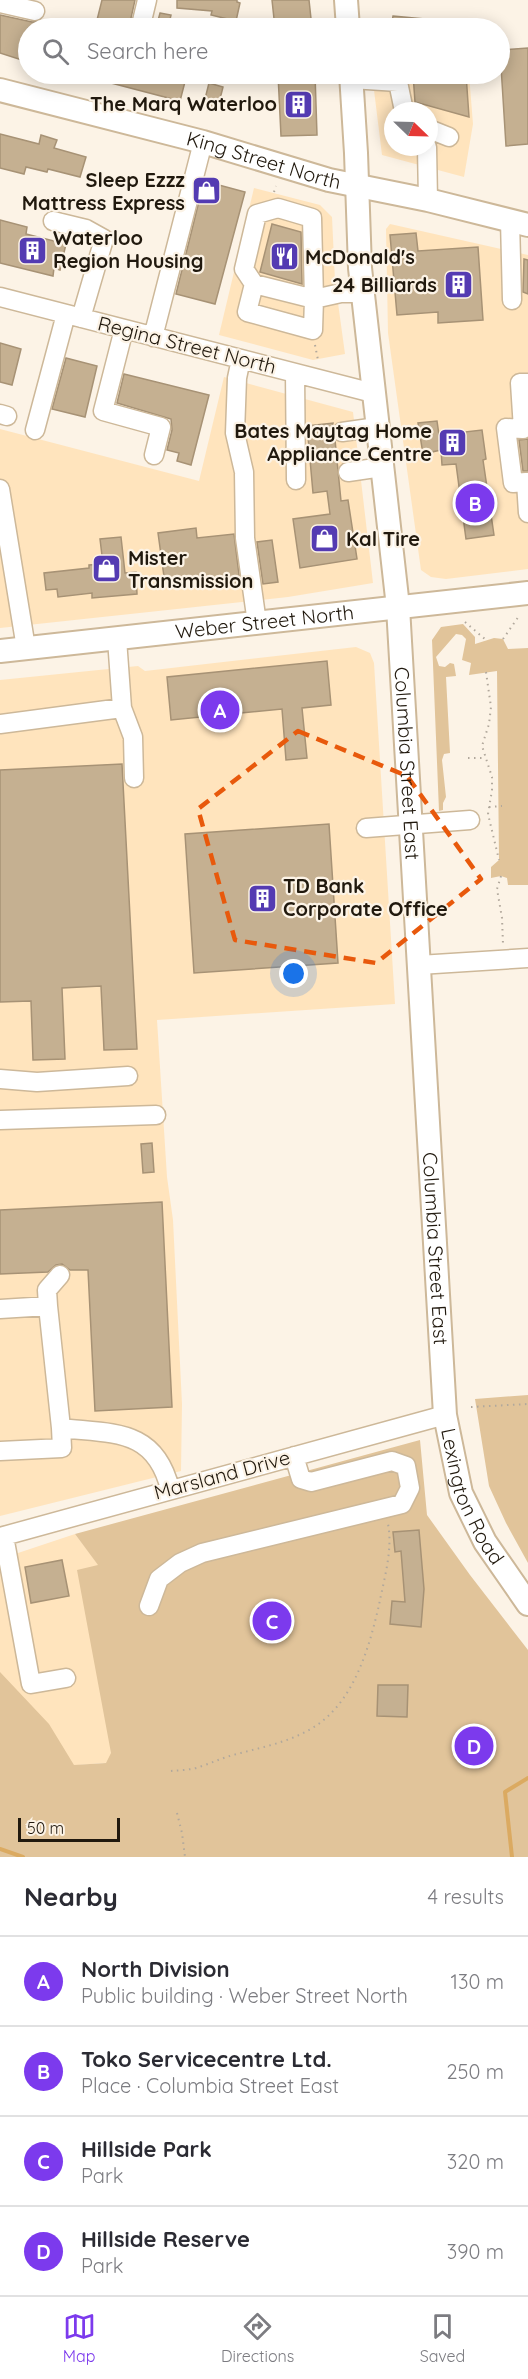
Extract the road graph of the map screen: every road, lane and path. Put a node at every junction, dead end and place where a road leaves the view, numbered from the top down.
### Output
1 (147, 0) edge
2 (345, 0) edge
3 (0, 3) edge
4 (35, 11) dead end
5 (142, 18) edge
6 (347, 18) edge
7 (351, 84) edge
8 (398, 84) edge
9 (0, 90) edge
10 (402, 102) edge
11 (438, 132) edge
12 (449, 136) dead end
13 (203, 142) junction
14 (427, 156) edge
15 (356, 185) junction
16 (428, 200) junction
17 (53, 221) dead end
18 (519, 222) edge
19 (254, 284) junction
20 (362, 292) junction
21 (0, 297) edge
22 (314, 299) junction
23 (512, 300) dead end
24 (73, 316) junction
25 (124, 329) junction
26 (153, 337) junction
27 (241, 359) junction
28 (295, 373) junction
29 (528, 383) edge
30 (373, 393) junction
31 (377, 427) junction
32 (35, 430) dead end
33 (342, 432) dead end
34 (154, 455) dead end
35 (382, 467) junction
36 (348, 472) dead end
37 (296, 480) dead end
38 (527, 482) edge
39 (0, 489) edge
40 (528, 513) edge
41 (528, 593) edge
42 (398, 607) junction
43 (519, 616) dead end
44 (465, 622) dead end
45 (257, 623) junction
46 (117, 639) junction
47 (503, 639) dead end
48 (486, 640) dead end
49 (26, 648) junction
50 (0, 651) edge
51 (486, 672) dead end
52 (122, 708) junction
53 (0, 724) edge
54 (468, 758) dead end
55 (485, 758) junction
56 (134, 778) dead end
57 (502, 806) dead end
58 (489, 807) junction
59 (470, 820) dead end
60 (411, 825) junction
61 (366, 828) dead end
62 (499, 860) dead end
63 (501, 876) dead end
64 (528, 958) edge
65 (504, 960) junction
66 (419, 965) junction
67 (128, 1076) dead end
68 (0, 1079) edge
69 (156, 1115) dead end
70 (0, 1120) edge
71 (60, 1275) dead end
72 (48, 1306) junction
73 (0, 1309) edge
74 (528, 1404) edge
75 (471, 1407) dead end
76 (444, 1415) junction
77 (61, 1428) junction
78 (0, 1451) edge
79 (294, 1456) junction
80 (170, 1489) junction
81 (384, 1509) junction
82 (2, 1536) edge
83 (528, 1604) edge
84 (149, 1606) dead end
85 (66, 1678) dead end
86 (171, 1771) dead end
87 (177, 1814) dead end
88 (185, 1857) edge

1 - 5 street
2 - 6 main road
3 - 4 street
7 - 15 main road, Columbia Street East
8 - 10 street
9 - 13 main road, King Street North
11 - 12 street
13 - 15 main road, King Street North
13 - 26 street
14 - 16 street
15 - 16 main road, King Street North
15 - 20 main road, Columbia Street East
16 - 18 main road, King Street North
17 - 24 street
18 - 23 street
19 - 22 street
19 - 22 street
19 - 22 street
20 - 22 street
20 - 30 main road, Columbia Street East
21 - 24 street, Regina Street North
24 - 25 street, Regina Street North
24 - 32 street
25 - 26 street, Regina Street North
25 - 34 street
26 - 27 street, Regina Street North
27 - 28 street, Regina Street North
27 - 45 street
28 - 30 street, Regina Street North
28 - 37 street
29 - 38 street
30 - 31 main road, Columbia Street East
31 - 33 street
31 - 35 main road, Columbia Street East
35 - 36 street
35 - 42 main road, Columbia Street East
38 - 40 street
39 - 49 street
41 - 42 main road, Weber Street North
42 - 45 main road, Weber Street North
42 - 60 main road, Columbia Street East
43 - 47 path
44 - 48 path
45 - 46 main road, Weber Street North
46 - 49 main road, Weber Street North
46 - 52 street
49 - 50 main road, Weber Street North
51 - 55 path
52 - 53 street
52 - 56 street
54 - 55 path
55 - 58 path
57 - 58 path
58 - 62 path
59 - 60 street
60 - 61 street
60 - 66 main road, Columbia Street East
63 - 65 path
64 - 65 street
65 - 66 street
66 - 76 main road, Columbia Street East
67 - 68 street
69 - 70 street
71 - 72 street
72 - 73 street
72 - 77 street
74 - 75 path
76 - 79 street, Marsland Drive
76 - 83 main road, Lexington Road
77 - 78 street
77 - 80 street
79 - 80 street, Marsland Drive
79 - 81 street
80 - 82 street, Marsland Drive
81 - 84 street
81 - 86 path
82 - 85 street
87 - 88 path

